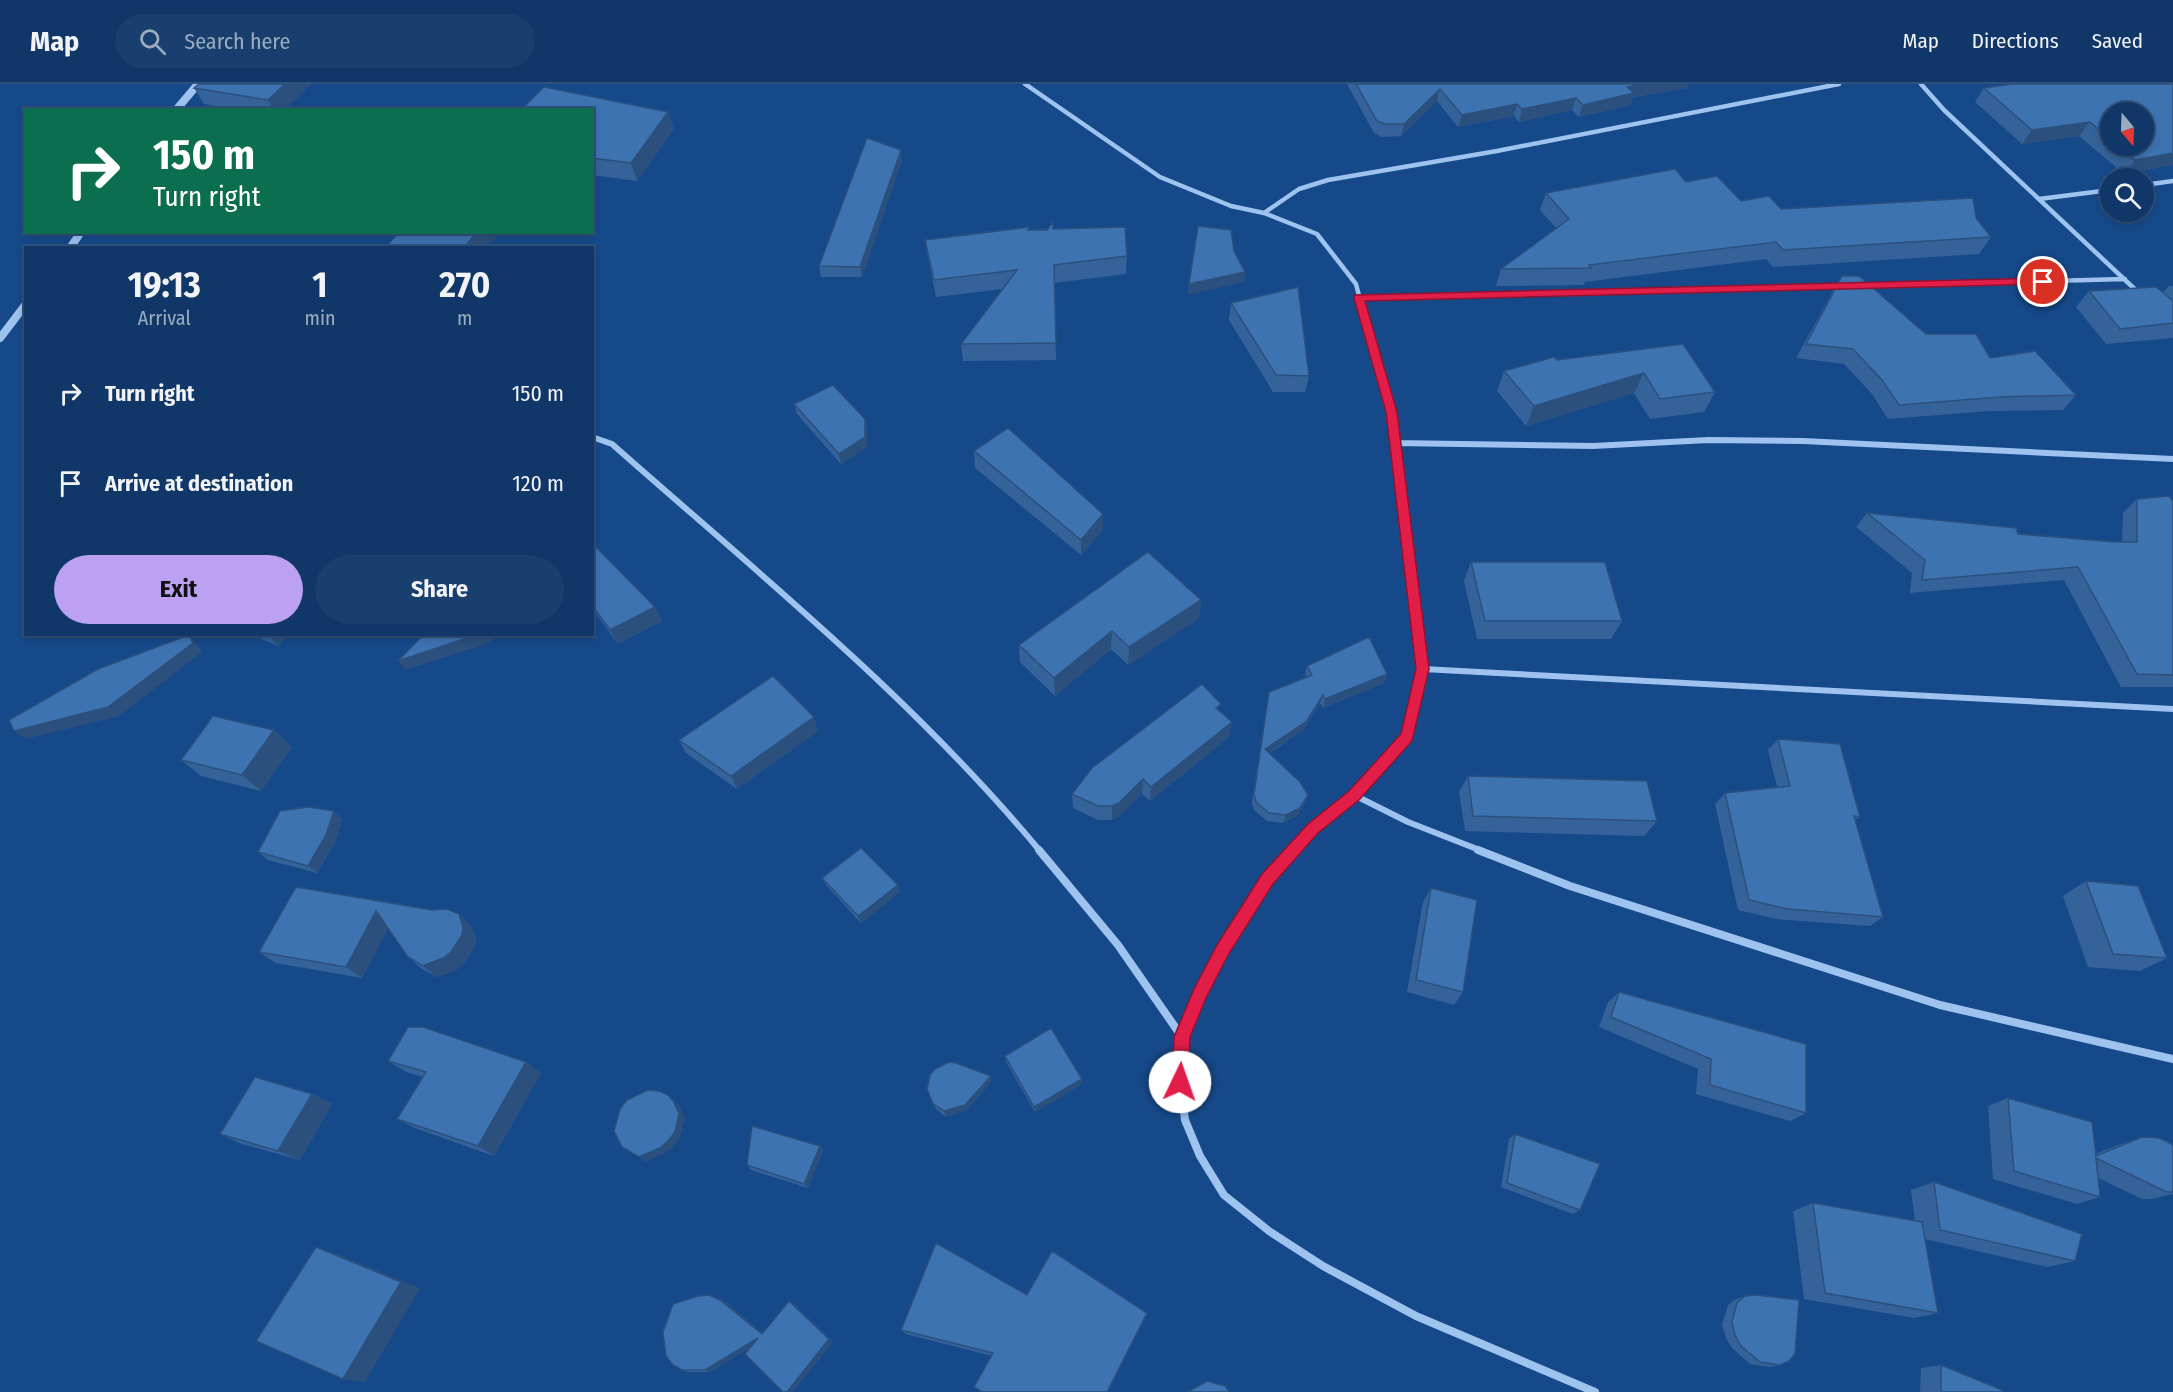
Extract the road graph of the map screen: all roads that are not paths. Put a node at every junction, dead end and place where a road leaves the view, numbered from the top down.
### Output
1 (198, 84) edge
2 (1025, 84) edge
3 (1839, 84) edge
4 (1922, 84) edge
5 (178, 108) edge
6 (2173, 181) edge
7 (2154, 184) edge
8 (2100, 191) edge
9 (2039, 199) junction
10 (1264, 213) junction
11 (2125, 279) junction
12 (1359, 298) junction
13 (2149, 302) edge
14 (24, 307) edge
15 (0, 338) edge
16 (594, 438) edge
17 (1395, 443) junction
18 (2173, 459) edge
19 (1423, 669) junction
20 (2173, 709) edge
21 (1354, 795) junction
22 (1182, 1037) junction
23 (2173, 1059) edge
24 (1595, 1392) edge

1 - 5 street
2 - 10 street
3 - 10 street
4 - 9 street
6 - 7 street
8 - 9 street
9 - 11 street
10 - 12 street
11 - 12 street
11 - 13 street
12 - 17 street
14 - 15 street
16 - 22 street
17 - 18 street
17 - 19 street
19 - 20 street
19 - 21 street
21 - 22 street
21 - 23 street
22 - 24 street

